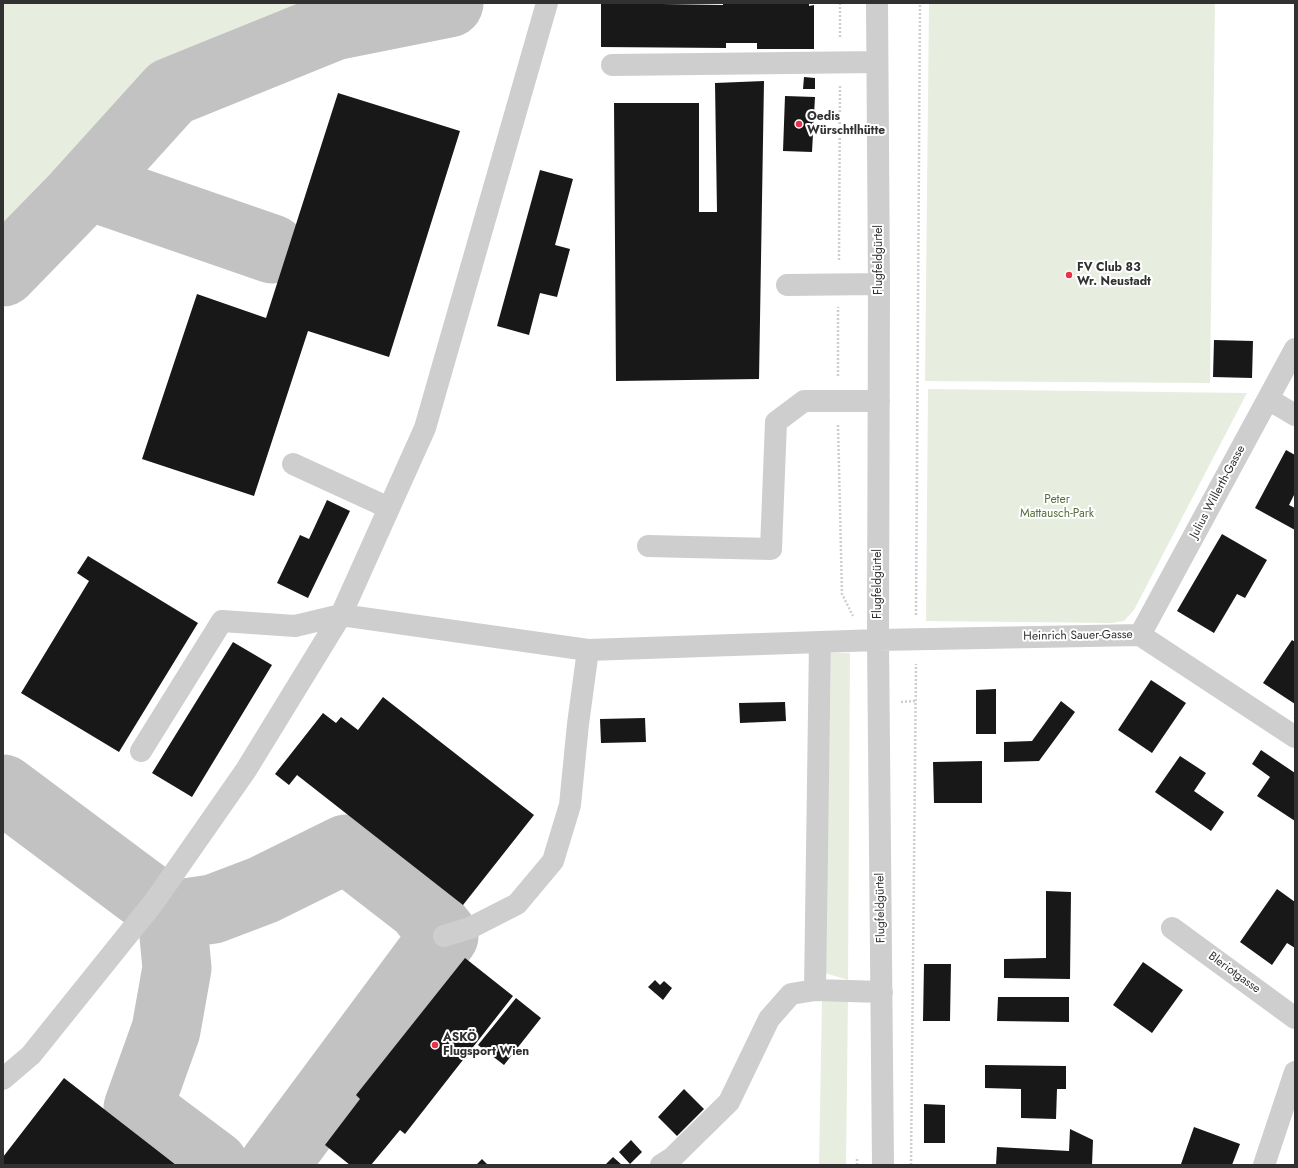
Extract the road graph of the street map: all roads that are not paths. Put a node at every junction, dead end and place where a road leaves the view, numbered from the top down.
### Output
1 (547, 3) edge
2 (877, 3) edge
3 (877, 62) junction
4 (612, 65) dead end
5 (879, 284) junction
6 (787, 285) dead end
7 (1295, 348) edge
8 (1268, 399) junction
9 (879, 401) junction
10 (1295, 415) edge
11 (293, 464) dead end
12 (389, 508) junction
13 (648, 546) dead end
14 (341, 615) junction
15 (1140, 635) junction
16 (878, 640) junction
17 (820, 642) junction
18 (588, 650) junction
19 (1295, 737) edge
20 (141, 751) dead end
21 (1172, 928) dead end
22 (444, 936) dead end
23 (815, 990) junction
24 (882, 992) junction
25 (1295, 1018) edge
26 (1295, 1072) edge
27 (3, 1080) edge
28 (661, 1165) edge
29 (883, 1165) edge
30 (1264, 1165) edge

1 - 12 street
2 - 3 street, Flugfeldgürtel
3 - 4 street
3 - 5 street, Flugfeldgürtel
5 - 6 street
5 - 9 street, Flugfeldgürtel
7 - 8 street, Julius Willerth-Gasse
8 - 10 street
8 - 15 street, Julius Willerth-Gasse
9 - 13 street
9 - 16 street, Flugfeldgürtel
11 - 12 street
12 - 14 street
14 - 18 street, Heinrich Sauer-Gasse
14 - 20 street
14 - 27 street
15 - 16 street, Heinrich Sauer-Gasse
15 - 19 street, Heinrich Sauer-Gasse
16 - 17 street, Heinrich Sauer-Gasse
16 - 24 street, Flugfeldgürtel
17 - 18 street, Heinrich Sauer-Gasse
17 - 23 street
18 - 22 street
21 - 25 street, Bleriotgasse
23 - 24 street
23 - 28 street
24 - 29 street, Flugfeldgürtel
26 - 30 street

